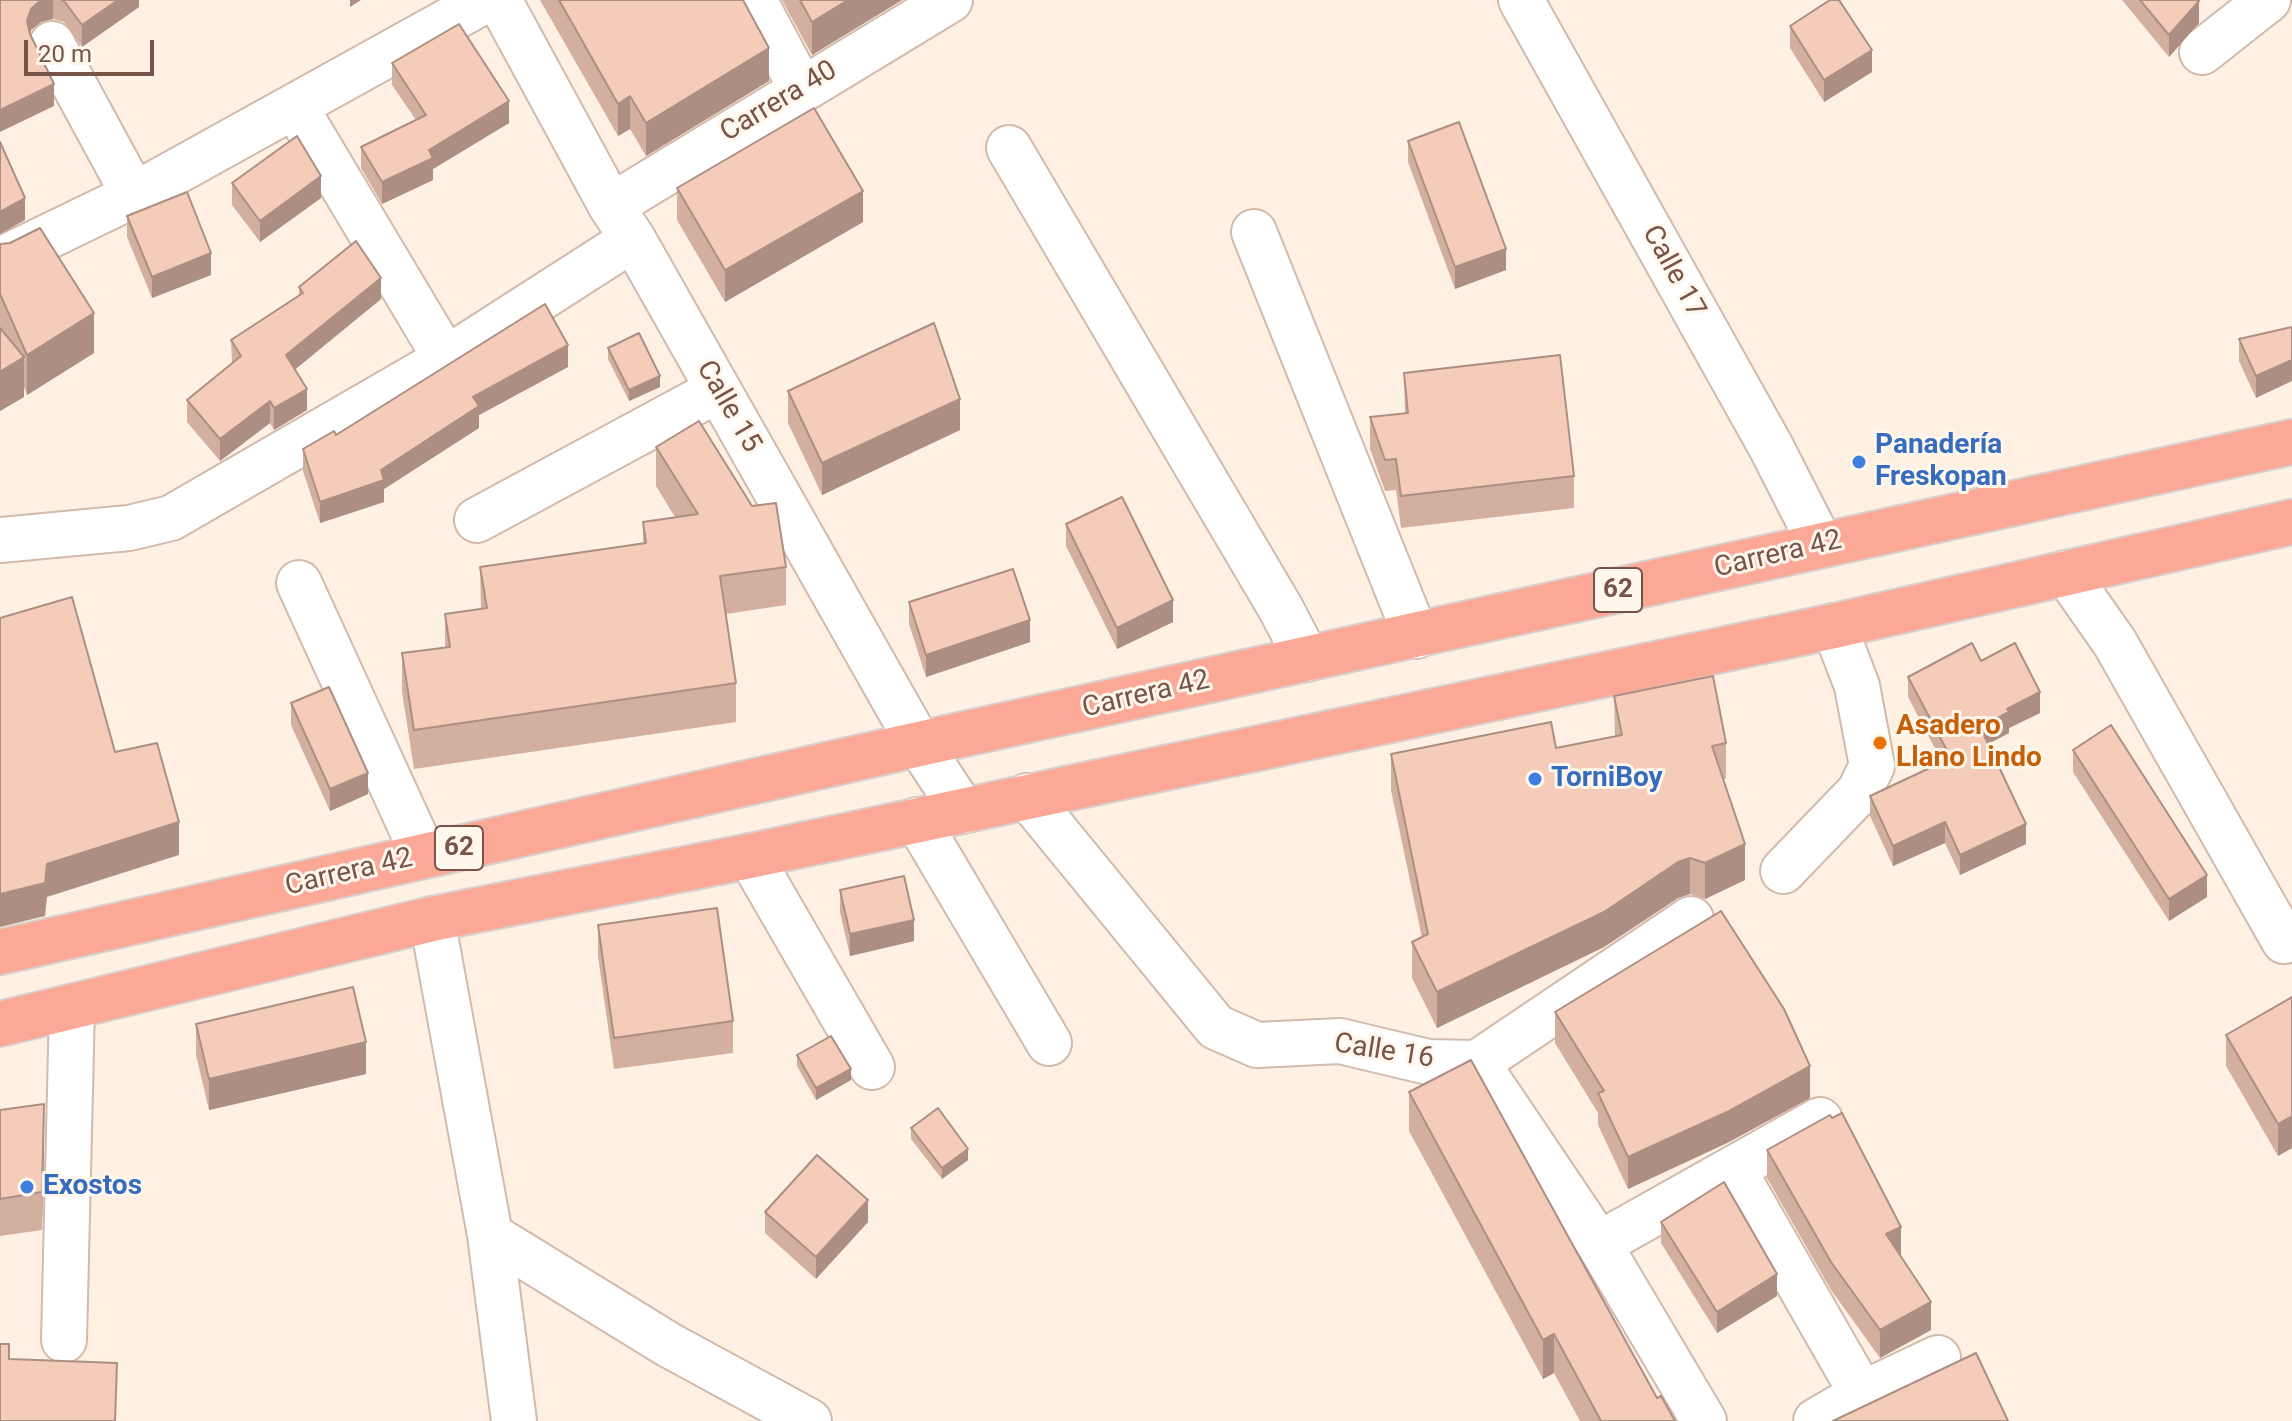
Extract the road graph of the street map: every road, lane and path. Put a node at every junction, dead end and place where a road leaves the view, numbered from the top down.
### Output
1 (486, 0) edge
2 (499, 0) edge
3 (754, 0) edge
4 (950, 0) edge
5 (1521, 0) edge
6 (2268, 0) edge
7 (52, 44) dead end
8 (2202, 52) dead end
9 (801, 88) junction
10 (296, 108) junction
11 (1009, 148) dead end
12 (134, 195) junction
13 (622, 223) junction
14 (1254, 232) dead end
15 (0, 260) edge
16 (446, 359) junction
17 (718, 390) junction
18 (2292, 442) edge
19 (477, 520) dead end
20 (2292, 522) edge
21 (0, 540) edge
22 (1821, 545) junction
23 (2066, 573) junction
24 (299, 583) dead end
25 (1834, 626) junction
26 (1416, 636) junction
27 (1307, 659) junction
28 (919, 744) junction
29 (1027, 796) junction
30 (963, 811) junction
31 (917, 820) junction
32 (424, 856) junction
33 (750, 856) junction
34 (1783, 871) dead end
35 (432, 919) junction
36 (1691, 919) dead end
37 (2284, 941) dead end
38 (0, 952) edge
39 (72, 1007) junction
40 (0, 1024) edge
41 (1049, 1043) dead end
42 (1477, 1063) junction
43 (872, 1067) dead end
44 (1820, 1120) edge
45 (1733, 1169) junction
46 (490, 1235) junction
47 (1599, 1244) junction
48 (64, 1340) dead end
49 (1938, 1358) dead end
50 (1862, 1394) junction
51 (514, 1421) edge
52 (809, 1421) edge
53 (1704, 1421) edge
54 (1816, 1421) edge

1 - 10 street
2 - 13 street, Calle 15
3 - 9 street
4 - 9 street, Carrera 40
5 - 22 street, Calle 17
6 - 8 street
7 - 12 street
9 - 13 street, Carrera 40
10 - 12 street
10 - 16 street
11 - 27 street
12 - 15 street
13 - 16 street, Carrera 40
13 - 17 street, Calle 15
14 - 26 street
16 - 21 street, Carrera 40
17 - 19 street
17 - 28 street, Calle 15
18 - 22 highway, Carrera 42 / 62
20 - 23 highway, 62
22 - 26 highway, Carrera 42 / 62
23 - 25 highway, 62
23 - 37 street
24 - 32 street
25 - 29 highway, 62
25 - 34 street
26 - 27 highway, Carrera 42 / 62
27 - 28 highway, Carrera 42 / 62
28 - 30 street, Calle 15
28 - 32 highway, Carrera 42 / 62
29 - 30 highway, 62
29 - 42 street, Calle 16
30 - 31 highway, 62
31 - 33 highway, 62
31 - 41 street
32 - 38 highway, Carrera 42 / 62
33 - 35 highway, 62
33 - 43 street
35 - 39 highway, 62
35 - 46 street
36 - 42 street
39 - 40 highway, 62
39 - 48 street
42 - 47 street
44 - 45 street
45 - 47 street
45 - 50 street
46 - 51 street
46 - 52 street
47 - 53 street
49 - 50 street
50 - 54 street

